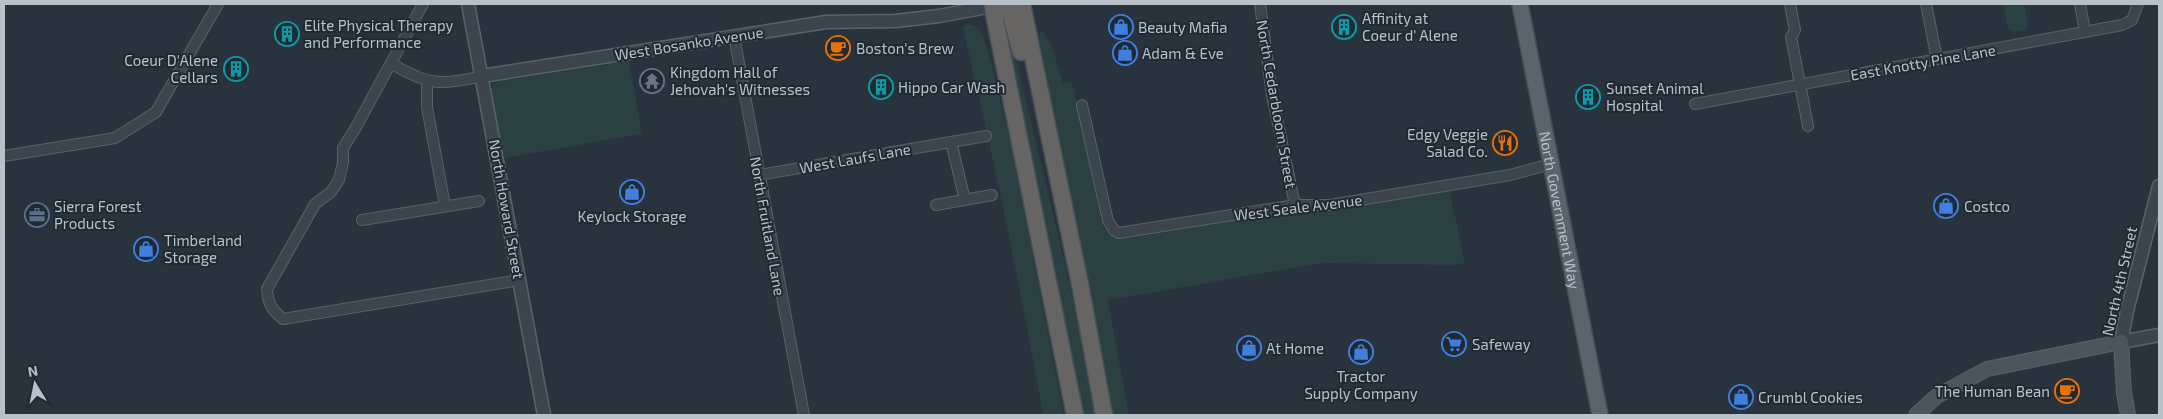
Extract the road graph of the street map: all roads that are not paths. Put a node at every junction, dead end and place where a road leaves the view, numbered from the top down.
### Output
1 (218, 4) edge
2 (423, 4) edge
3 (468, 4) edge
4 (1022, 4) edge
5 (1260, 4) edge
6 (1520, 4) edge
7 (1790, 4) edge
8 (1926, 4) edge
9 (2080, 4) edge
10 (2138, 4) edge
11 (992, 5) edge
12 (2086, 32) junction
13 (734, 36) junction
14 (1937, 59) junction
15 (391, 63) junction
16 (482, 76) junction
17 (427, 81) junction
18 (1800, 85) junction
19 (1040, 91) junction
20 (1696, 104) dead end
21 (1082, 105) dead end
22 (1808, 126) dead end
23 (986, 136) dead end
24 (951, 142) junction
25 (4, 156) edge
26 (1551, 164) junction
27 (758, 175) junction
28 (2159, 191) edge
29 (992, 196) dead end
30 (965, 200) junction
31 (479, 201) dead end
32 (936, 205) dead end
33 (1295, 205) junction
34 (445, 206) junction
35 (362, 220) dead end
36 (520, 280) junction
37 (2159, 335) edge
38 (2121, 342) junction
39 (544, 415) edge
40 (804, 415) edge
41 (1075, 415) edge
42 (1104, 415) edge
43 (1600, 415) edge
44 (1916, 415) edge
45 (2128, 415) edge

1 - 25 street
2 - 15 street
3 - 16 street, North Howard Street
4 - 19 highway
5 - 33 street, North Cedarbloom Street
6 - 26 main road, North Government Way
7 - 18 street
8 - 14 street
9 - 12 street
10 - 12 street, East Knotty Pine Lane
11 - 13 street, West Bosanko Avenue
11 - 19 highway
11 - 41 highway
12 - 14 street, East Knotty Pine Lane
13 - 16 street, West Bosanko Avenue
13 - 27 street, North Fruitland Lane
14 - 18 street, East Knotty Pine Lane
15 - 17 street, West Bosanko Avenue
15 - 36 street
16 - 17 street, West Bosanko Avenue
16 - 36 street, North Howard Street
17 - 34 street
18 - 20 street, East Knotty Pine Lane
18 - 22 street
19 - 42 highway
21 - 33 street, West Seale Avenue
23 - 24 street, West Laufs Lane
24 - 27 street, West Laufs Lane
24 - 30 street
26 - 33 street, West Seale Avenue
26 - 43 main road, North Government Way
27 - 40 street, North Fruitland Lane
28 - 38 street, North 4th Street
29 - 30 street
30 - 32 street
31 - 34 street
34 - 35 street
36 - 39 street, North Howard Street
37 - 38 street
38 - 44 main road
38 - 45 main road, North 4th Street

